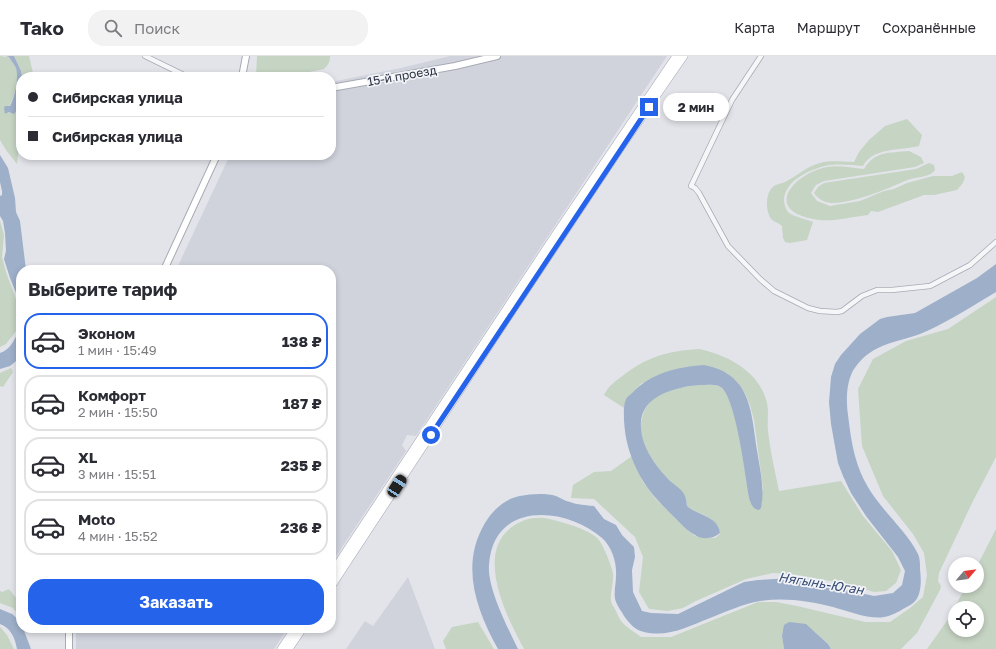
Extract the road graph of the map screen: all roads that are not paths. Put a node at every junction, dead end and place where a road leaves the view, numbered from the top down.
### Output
1 (145, 56) edge
2 (246, 56) edge
3 (496, 56) edge
4 (676, 56) edge
5 (684, 56) edge
6 (761, 56) edge
7 (178, 72) edge
8 (243, 72) edge
9 (336, 87) edge
10 (215, 160) edge
11 (556, 240) junction
12 (996, 242) edge
13 (166, 265) edge
14 (336, 570) edge
15 (69, 633) edge
16 (292, 633) edge
17 (300, 633) edge
18 (69, 649) edge
19 (281, 649) edge
20 (289, 649) edge

1 - 7 street
2 - 8 main road
3 - 9 main road, 15-й проезд
4 - 11 main road
5 - 11 main road
6 - 12 street
10 - 13 main road
11 - 14 main road
15 - 18 main road
16 - 19 main road
17 - 20 main road

